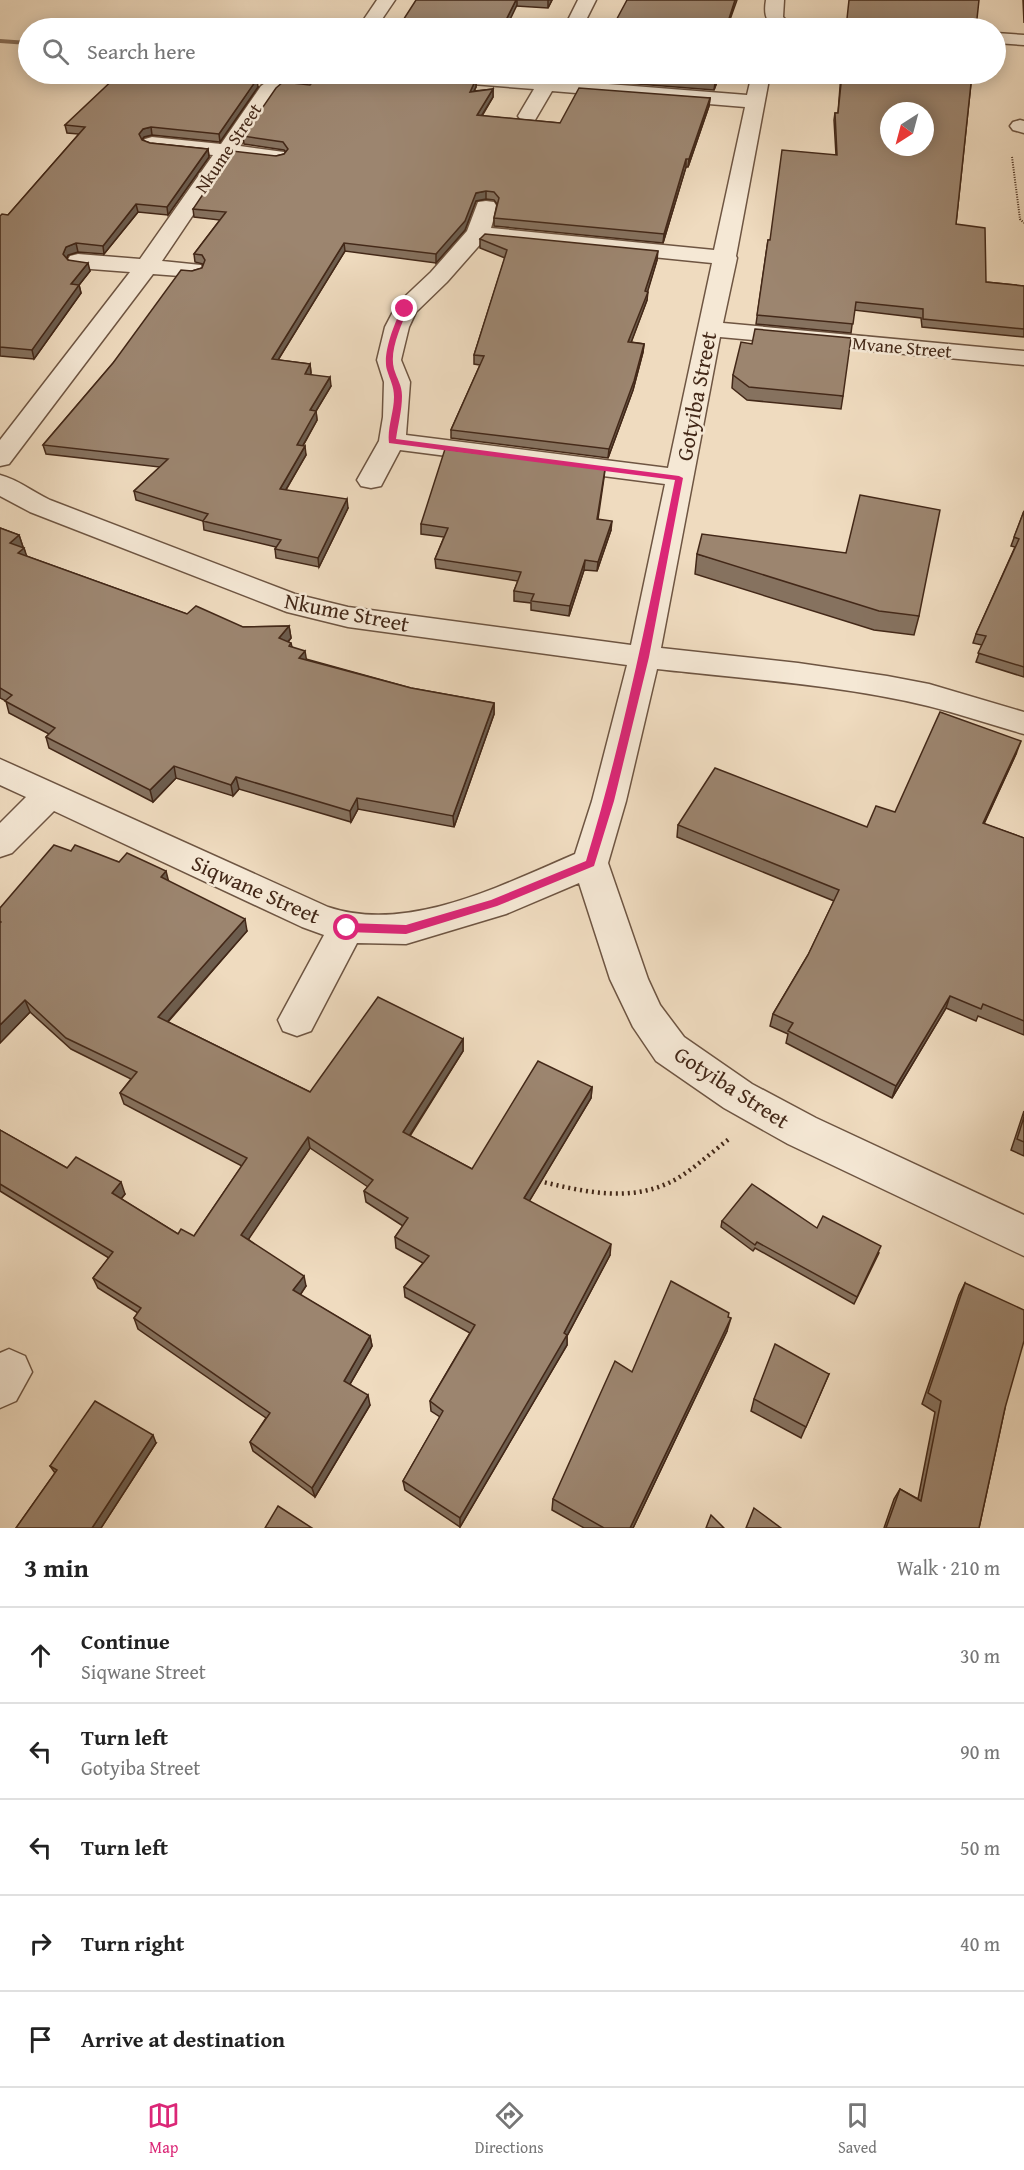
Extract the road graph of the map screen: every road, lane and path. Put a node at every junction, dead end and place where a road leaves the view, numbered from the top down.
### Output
1 (386, 0) edge
2 (587, 0) edge
3 (775, 0) edge
4 (374, 18) edge
5 (578, 18) edge
6 (773, 18) edge
7 (1006, 39) edge
8 (1024, 40) edge
9 (276, 84) edge
10 (546, 84) edge
11 (665, 84) edge
12 (758, 88) edge
13 (528, 116) dead end
14 (1022, 127) edge
15 (152, 143) edge
16 (225, 152) junction
17 (278, 156) edge
18 (486, 207) edge
19 (1024, 223) edge
20 (478, 233) junction
21 (726, 258) junction
22 (78, 261) edge
23 (146, 267) junction
24 (194, 270) edge
25 (709, 328) junction
26 (1024, 358) edge
27 (392, 441) junction
28 (0, 458) edge
29 (679, 478) junction
30 (371, 480) dead end
31 (0, 483) edge
32 (644, 657) junction
33 (1024, 723) edge
34 (0, 771) edge
35 (49, 795) junction
36 (0, 844) edge
37 (590, 863) junction
38 (347, 928) junction
39 (297, 1020) dead end
40 (765, 1111) junction
41 (534, 1179) edge
42 (1024, 1236) edge

1 - 4 street
2 - 5 street
3 - 6 street
7 - 8 street
9 - 16 street, Nkume Street
10 - 13 street
11 - 12 street
12 - 21 street, Gotyiba Street
14 - 19 path
15 - 16 street
16 - 17 street
16 - 23 street, Nkume Street
18 - 20 street
20 - 21 street
20 - 27 street
21 - 25 street, Gotyiba Street
22 - 23 street
23 - 24 street
23 - 28 street, Nkume Street
25 - 26 street, Mvane Street
25 - 29 street, Gotyiba Street
27 - 29 street
27 - 30 street
29 - 32 street, Gotyiba Street
31 - 32 street, Nkume Street
32 - 33 street, Nkume Street
32 - 37 street, Gotyiba Street
34 - 35 street, Siqwane Street
35 - 36 street
35 - 38 street, Siqwane Street
37 - 38 street, Siqwane Street
37 - 40 street, Gotyiba Street
38 - 39 street
40 - 41 path
40 - 42 street, Gotyiba Street

